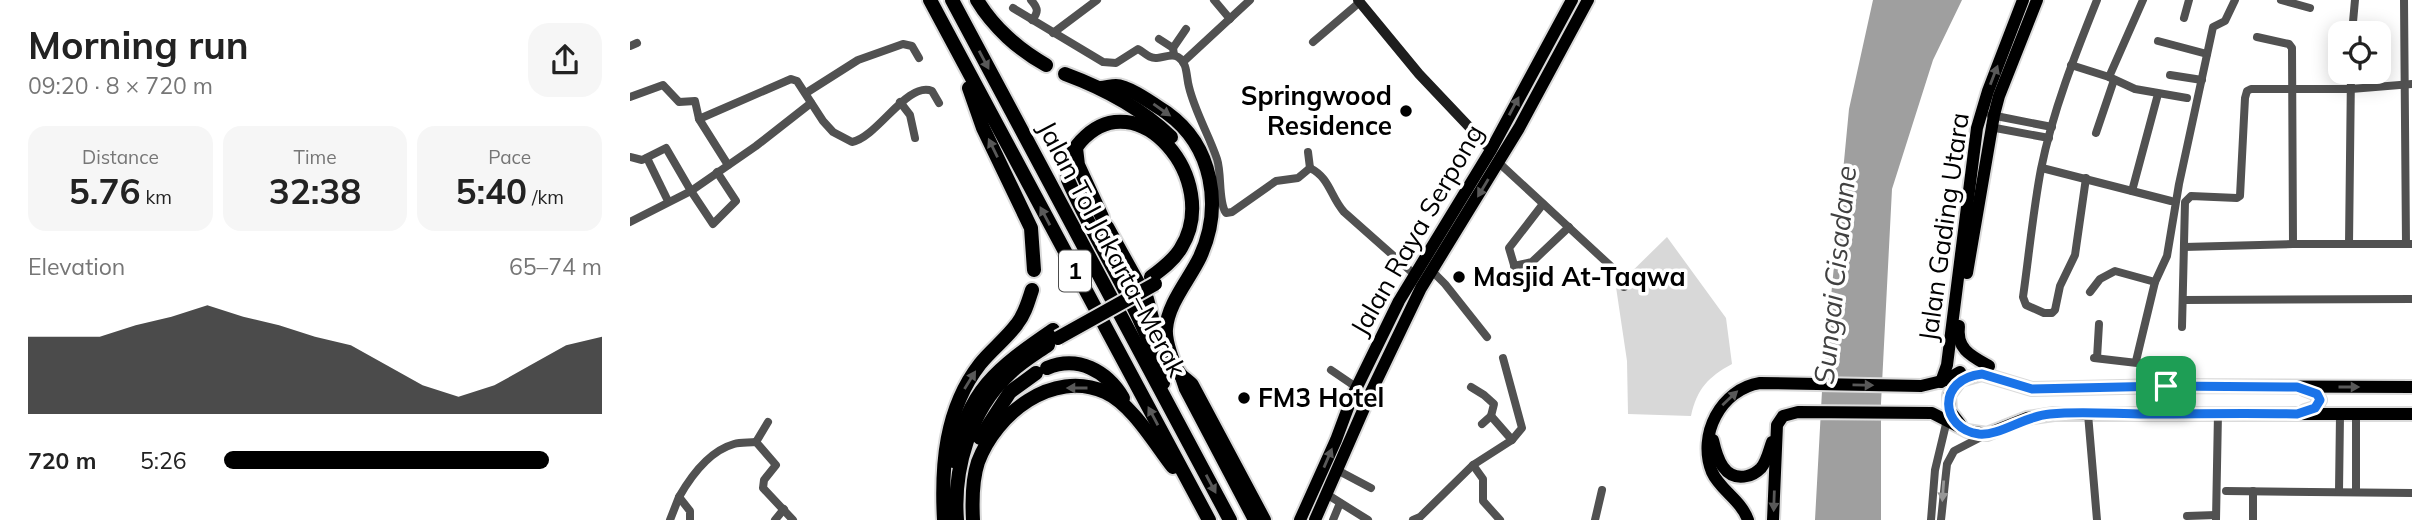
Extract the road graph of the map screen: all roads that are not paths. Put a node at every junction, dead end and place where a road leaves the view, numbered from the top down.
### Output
1 (930, 0) edge
2 (952, 0) edge
3 (976, 0) edge
4 (1031, 0) edge
5 (1097, 0) edge
6 (1214, 0) edge
7 (1250, 0) edge
8 (1573, 0) edge
9 (1588, 0) edge
10 (2023, 0) edge
11 (2037, 0) edge
12 (2097, 0) edge
13 (2143, 0) edge
14 (2189, 0) edge
15 (2235, 0) edge
16 (2281, 0) edge
17 (2355, 0) edge
18 (2404, 0) edge
19 (1359, 1) edge
20 (1013, 8) dead end
21 (2310, 8) dead end
22 (2184, 18) dead end
23 (1230, 19) junction
24 (1032, 20) junction
25 (2353, 21) edge
26 (1186, 29) dead end
27 (1053, 33) junction
28 (2258, 37) dead end
29 (1159, 40) dead end
30 (1313, 41) dead end
31 (2158, 41) dead end
32 (953, 44) junction
33 (1547, 46) junction
34 (1174, 52) junction
35 (1559, 54) junction
36 (2207, 54) junction
37 (919, 58) dead end
38 (1183, 62) junction
39 (1046, 65) dead end
40 (2071, 65) junction
41 (1065, 74) dead end
42 (2170, 75) dead end
43 (2112, 79) junction
44 (2202, 80) junction
45 (2351, 84) edge
46 (2409, 84) edge
47 (1100, 88) junction
48 (2292, 89) junction
49 (2351, 89) junction
50 (806, 93) junction
51 (2158, 94) junction
52 (630, 97) edge
53 (2187, 98) dead end
54 (900, 102) junction
55 (811, 103) junction
56 (939, 103) dead end
57 (699, 119) junction
58 (1986, 120) junction
59 (2052, 127) junction
60 (2096, 133) dead end
61 (915, 138) dead end
62 (2049, 138) junction
63 (1076, 146) junction
64 (1491, 150) junction
65 (1308, 152) dead end
66 (630, 157) edge
67 (647, 158) junction
68 (1498, 162) junction
69 (728, 165) junction
70 (1310, 168) junction
71 (2042, 168) junction
72 (717, 172) junction
73 (2086, 178) junction
74 (691, 191) junction
75 (2132, 191) junction
76 (668, 201) junction
77 (2171, 201) dead end
78 (1543, 204) junction
79 (630, 222) edge
80 (1569, 227) junction
81 (1444, 239) junction
82 (2293, 244) junction
83 (2349, 244) junction
84 (2409, 244) edge
85 (2184, 247) junction
86 (1034, 270) dead end
87 (1432, 271) junction
88 (1414, 274) junction
89 (1153, 281) junction
90 (2155, 282) junction
91 (1624, 287) dead end
92 (1032, 290) dead end
93 (2090, 292) dead end
94 (2412, 299) edge
95 (2183, 300) junction
96 (2099, 324) dead end
97 (2182, 327) dead end
98 (1487, 337) dead end
99 (1150, 342) junction
100 (1503, 358) dead end
101 (2136, 361) junction
102 (1989, 366) junction
103 (1331, 370) dead end
104 (1180, 374) junction
105 (1943, 381) junction
106 (2013, 383) junction
107 (2166, 386) junction
108 (1356, 387) junction
109 (1471, 387) dead end
110 (2297, 387) junction
111 (2412, 387) edge
112 (1168, 404) junction
113 (2218, 413) junction
114 (2088, 414) junction
115 (2297, 414) junction
116 (2412, 414) edge
117 (2340, 415) junction
118 (2356, 415) junction
119 (1491, 416) junction
120 (1135, 418) junction
121 (1947, 420) junction
122 (768, 422) dead end
123 (1482, 424) dead end
124 (1711, 429) junction
125 (1965, 429) junction
126 (1776, 432) junction
127 (1987, 434) junction
128 (1512, 440) junction
129 (756, 442) junction
130 (1937, 458) junction
131 (1947, 464) junction
132 (1339, 465) junction
133 (1473, 465) junction
134 (1371, 488) dead end
135 (1315, 489) junction
136 (1602, 490) dead end
137 (2226, 491) dead end
138 (2253, 491) junction
139 (2339, 491) junction
140 (2356, 491) junction
141 (2412, 493) edge
142 (1328, 495) junction
143 (679, 497) junction
144 (1197, 498) junction
145 (1340, 503) junction
146 (784, 509) junction
147 (1319, 516) edge
148 (2187, 516) dead end
149 (2216, 517) edge
150 (951, 519) edge
151 (670, 520) edge
152 (690, 520) edge
153 (775, 520) edge
154 (793, 520) edge
155 (973, 520) edge
156 (1209, 520) edge
157 (1230, 520) edge
158 (1254, 520) edge
159 (1264, 520) edge
160 (1300, 520) edge
161 (1309, 520) edge
162 (1333, 520) edge
163 (1367, 520) edge
164 (1413, 520) edge
165 (1500, 520) edge
166 (1595, 520) edge
167 (1748, 520) edge
168 (1773, 520) edge
169 (1931, 520) edge
170 (1941, 520) edge
171 (2097, 520) edge
172 (2253, 520) edge

1 - 32 highway, Jalan Tol Jakarta–Merak / 1
2 -> 112 highway, Jalan Tol Jakarta–Merak / 1
3 - 39 highway
4 - 24 street
5 - 27 street
6 - 23 street
7 - 23 street
8 - 33 main road, Jalan Raya Serpong
9 - 35 main road
58 -> 10 main road, Jalan Gading Utara
11 - 58 main road, Jalan Gading Utara
12 - 40 street
13 - 43 street
14 - 22 street
15 - 36 street
16 - 21 street
17 - 25 street
18 - 46 street
19 - 30 street
19 - 64 main road
20 - 24 street
23 - 38 street
24 - 27 street
26 - 34 street
27 - 34 street
28 - 48 street
29 - 34 street
31 - 36 street
86 -> 32 highway
144 -> 32 highway, Jalan Tol Jakarta–Merak / 1
33 - 35 main road
64 -> 33 main road, Jalan Raya Serpong
34 - 38 street
35 - 68 main road
36 - 44 street
37 - 50 street
38 - 70 street
40 - 43 street
40 - 59 street
41 - 47 highway
42 - 44 street
43 - 51 street
43 - 60 street
44 - 90 street
45 - 49 street
46 - 49 street
46 - 84 street
47 - 89 highway
47 -> 104 highway
48 - 49 street
48 - 82 street
48 - 85 street
49 - 83 street
50 - 55 street
50 - 57 street
51 - 53 street
51 - 75 street
52 - 57 street
54 - 55 street
54 - 56 street
54 - 61 street
55 - 69 street
57 - 69 street
58 - 59 street
58 - 62 street
58 - 102 main road, Jalan Gading Utara
58 - 105 main road, Jalan Gading Utara
59 - 62 street
62 - 71 street
63 - 89 highway
63 - 99 highway
63 - 99 highway
64 - 81 main road, Jalan Raya Serpong
65 - 70 street
66 - 67 street
67 - 74 street
67 - 76 street
68 - 78 street
68 -> 81 main road
69 - 72 street
70 - 88 street
71 - 73 street
71 - 73 street
72 - 74 street
72 - 74 street
73 - 75 street
74 - 76 street
75 - 77 street
76 - 79 street
78 - 80 street
78 - 80 street
80 - 91 street
81 - 87 main road
81 - 88 main road, Jalan Raya Serpong
82 - 83 street
82 - 85 street
83 - 84 street
85 - 95 street
87 - 98 street
87 - 132 main road
88 - 108 main road, Jalan Raya Serpong
89 - 150 highway
90 - 93 street
90 - 101 street
150 -> 92 highway
94 - 95 street
95 - 97 street
96 - 101 street
99 - 112 highway
100 - 128 street
101 - 107 street
102 - 105 main road
102 - 106 main road, Jalan Gading Utara
103 - 108 street
104 - 158 main road
104 - 159 highway
124 -> 105 main road
106 - 107 main road
106 - 125 main road
107 - 110 main road
135 -> 108 main road, Jalan Raya Serpong
109 - 119 street
110 -> 111 main road
110 - 115 main road
112 -> 157 highway, Jalan Tol Jakarta–Merak / 1
113 - 114 main road
113 - 115 main road
113 - 149 street
114 - 127 main road
114 - 171 street
115 - 117 main road
116 - 118 main road
117 - 118 main road
117 - 139 street
118 - 140 street
119 - 123 street
119 - 128 street
120 - 144 highway
120 - 150 highway
120 -> 155 highway
121 - 125 main road
121 - 126 main road
121 - 130 street
122 - 129 street
124 - 126 main road
124 - 167 main road
125 - 127 main road
126 -> 168 main road
127 - 131 street
128 - 133 street
129 - 143 street
129 - 146 street
130 - 131 street
130 - 169 street
131 -> 170 street
132 - 134 street
132 - 142 main road
133 - 164 street
133 - 165 street
135 - 160 main road, Jalan Raya Serpong
135 - 161 main road, Jalan Raya Serpong
136 - 166 street
137 - 138 street
138 - 139 street
138 - 172 street
139 - 140 street
140 - 141 street
142 - 145 street
142 - 147 main road
143 - 151 street
143 - 152 street
144 - 156 highway, Jalan Tol Jakarta–Merak / 1
145 - 162 street
145 - 163 street
146 - 153 street
146 - 154 street
148 - 149 street

